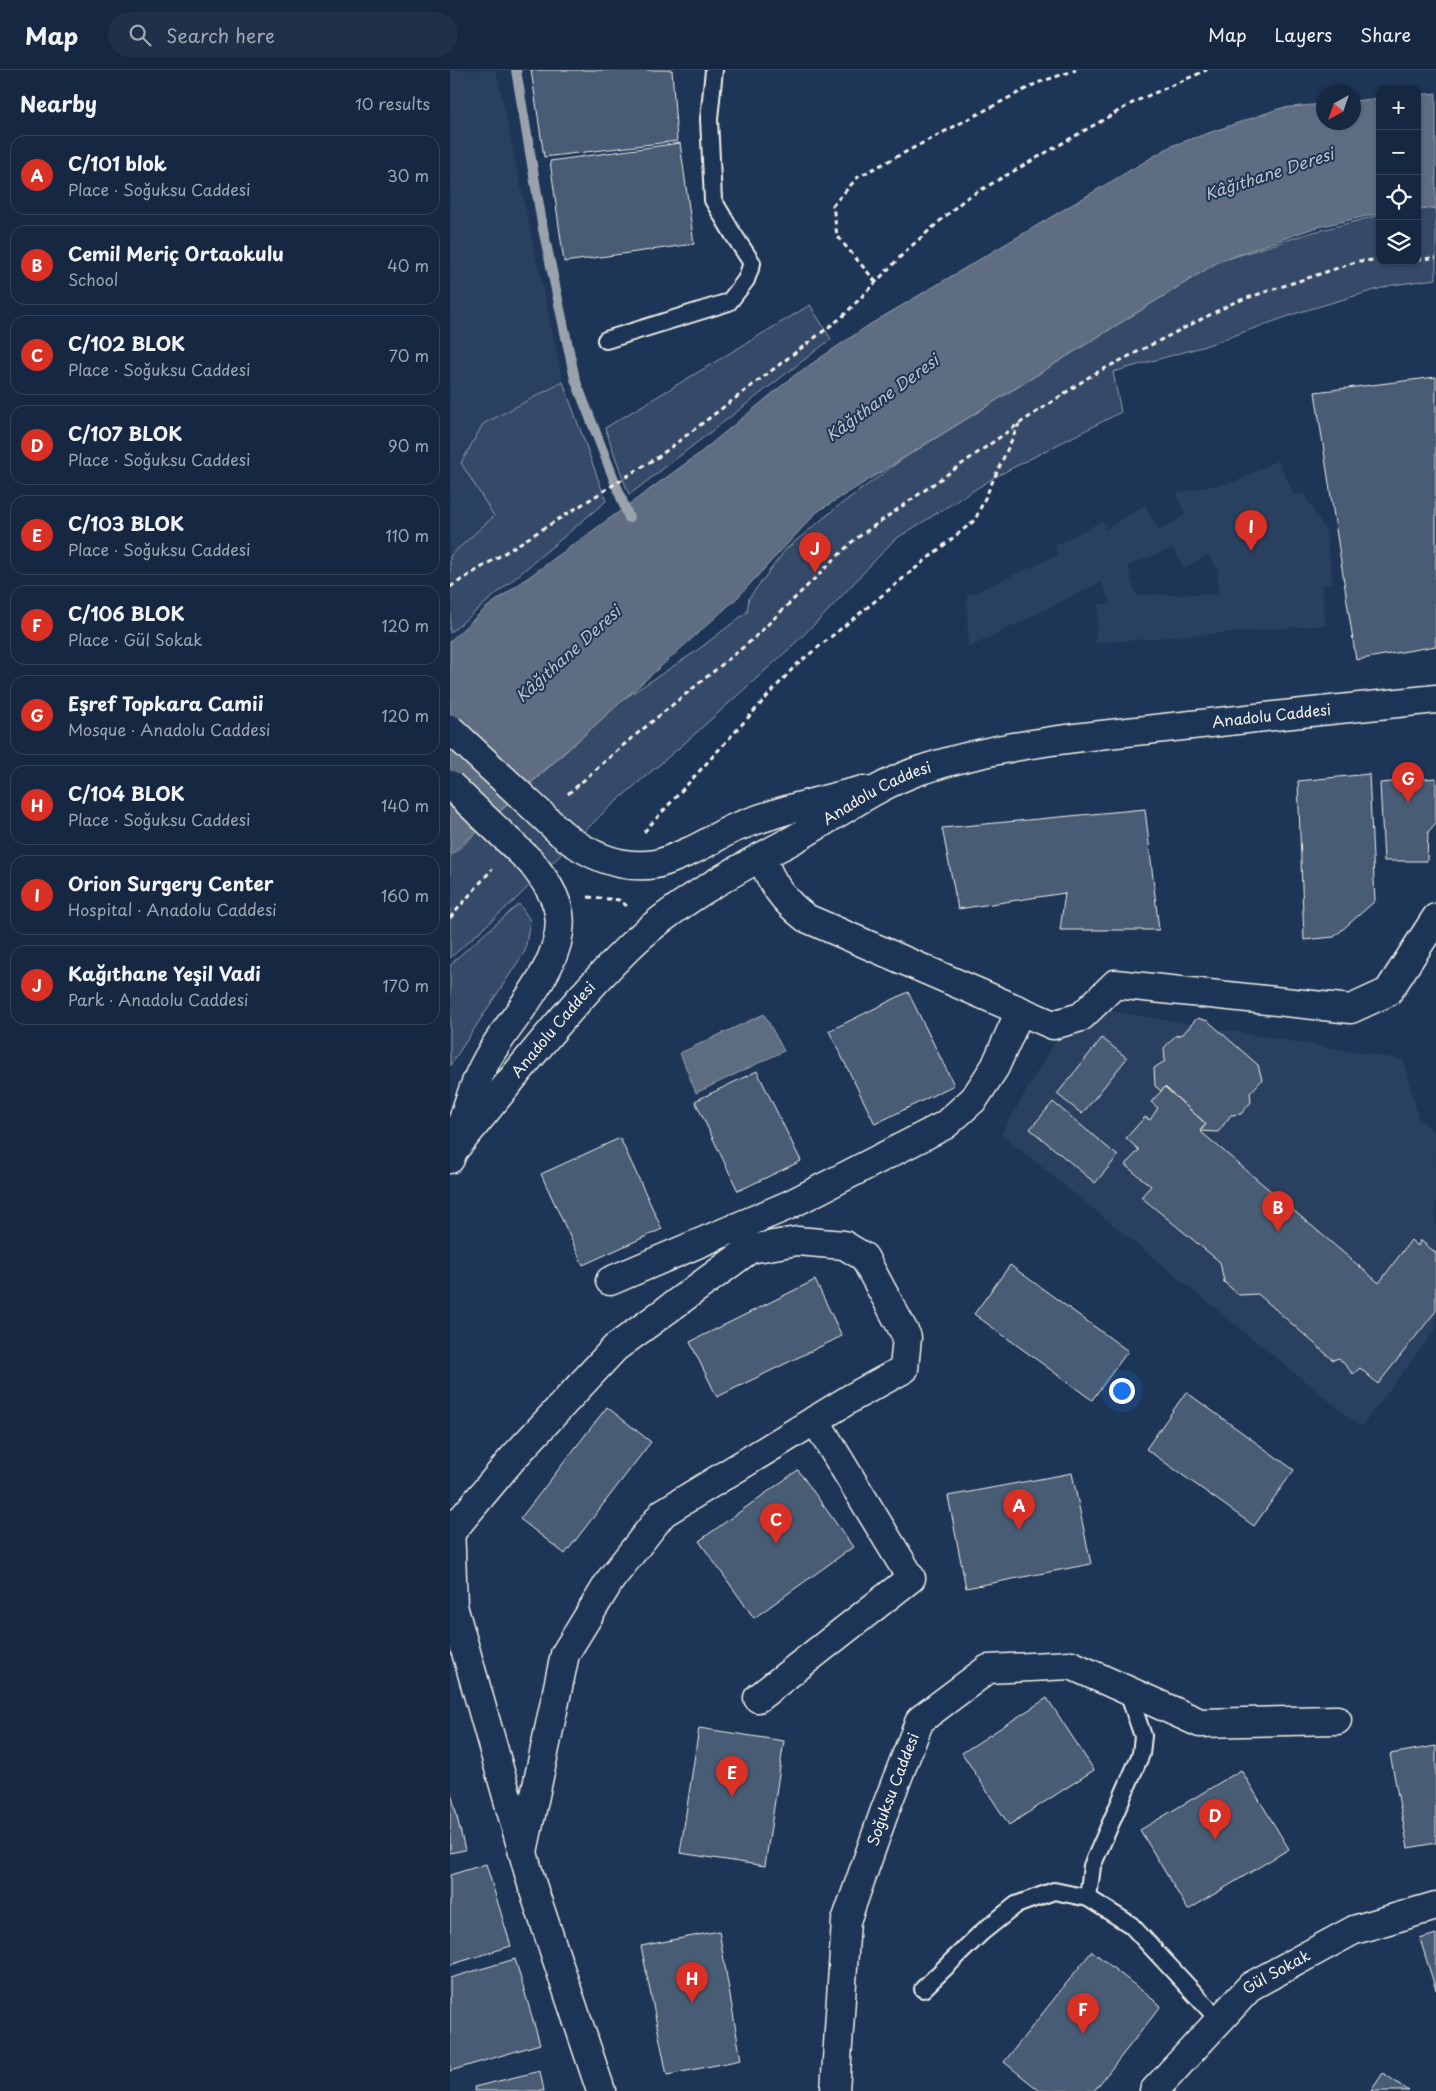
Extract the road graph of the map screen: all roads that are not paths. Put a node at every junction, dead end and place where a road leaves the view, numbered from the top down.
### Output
1 (714, 70) edge
2 (606, 340) dead end
3 (1436, 699) edge
4 (450, 728) edge
5 (450, 785) edge
6 (885, 785) junction
7 (760, 857) junction
8 (1436, 918) edge
9 (1020, 1011) junction
10 (452, 1155) edge
11 (610, 1281) dead end
12 (816, 1420) junction
13 (451, 1527) edge
14 (1127, 1690) junction
15 (758, 1698) dead end
16 (1337, 1720) dead end
17 (523, 1852) junction
18 (1088, 1898) junction
19 (1436, 1906) edge
20 (924, 1989) dead end
21 (1219, 2020) junction
22 (601, 2091) edge
23 (835, 2091) edge
24 (1154, 2091) edge

1 - 2 lane
3 - 6 street, Anadolu Caddesi
4 - 6 street, bridge
5 - 10 street, bridge
6 - 7 street, Anadolu Caddesi
7 - 9 street
7 - 10 street, Anadolu Caddesi
8 - 9 street
9 - 11 street
12 - 13 street
12 - 15 street
12 - 17 street
13 - 17 street
14 - 16 street, Soğuksu Caddesi
14 - 18 lane
14 - 23 street, Soğuksu Caddesi
17 - 22 street
18 - 20 lane
18 - 21 lane
19 - 21 street, Gül Sokak
21 - 24 street, Gül Sokak

